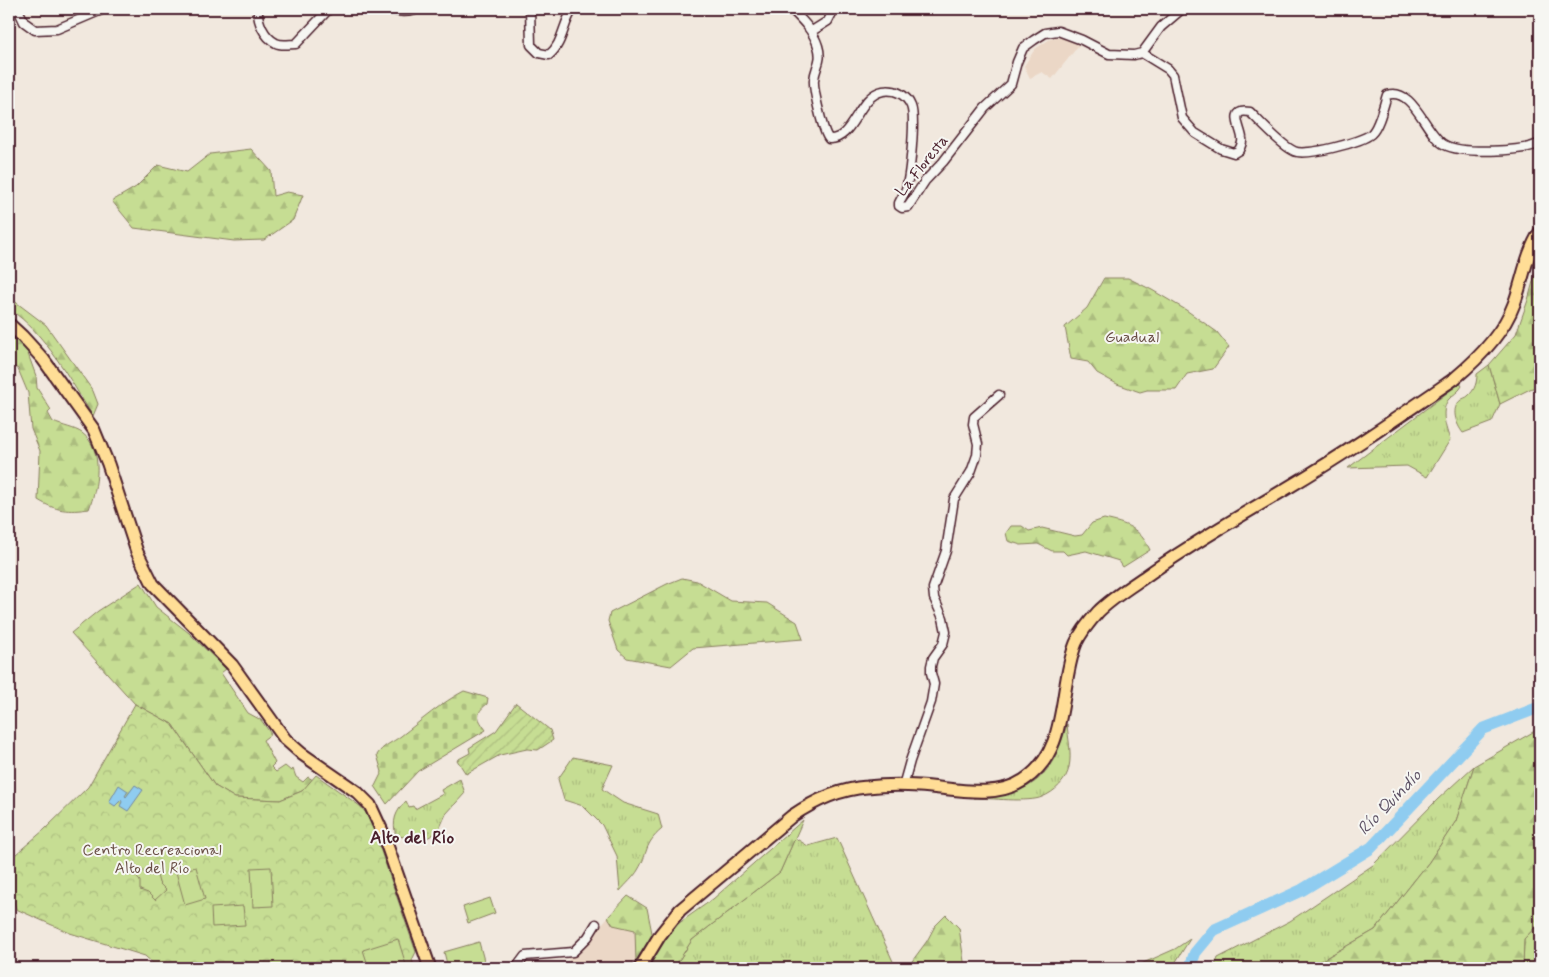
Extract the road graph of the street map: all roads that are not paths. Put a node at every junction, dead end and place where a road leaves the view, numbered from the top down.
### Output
1 (18, 9) edge
2 (104, 9) edge
3 (258, 9) edge
4 (329, 9) edge
5 (385, 9) edge
6 (417, 9) edge
7 (530, 9) edge
8 (573, 9) edge
9 (791, 9) edge
10 (834, 9) edge
11 (1182, 9) edge
12 (812, 31) junction
13 (1142, 53) junction
14 (1540, 143) edge
15 (1540, 232) edge
16 (9, 324) edge
17 (999, 395) dead end
18 (903, 786) junction
19 (596, 924) dead end
20 (429, 968) edge
21 (516, 968) edge
22 (640, 968) edge

1 - 2 street
3 - 4 street
5 - 6 street
7 - 8 street
9 - 12 street, La Floresta
10 - 12 street
11 - 13 street
12 - 13 street, La Floresta
13 - 14 street
15 - 18 main road
16 - 20 main road
17 - 18 street
18 - 22 main road
19 - 21 street

